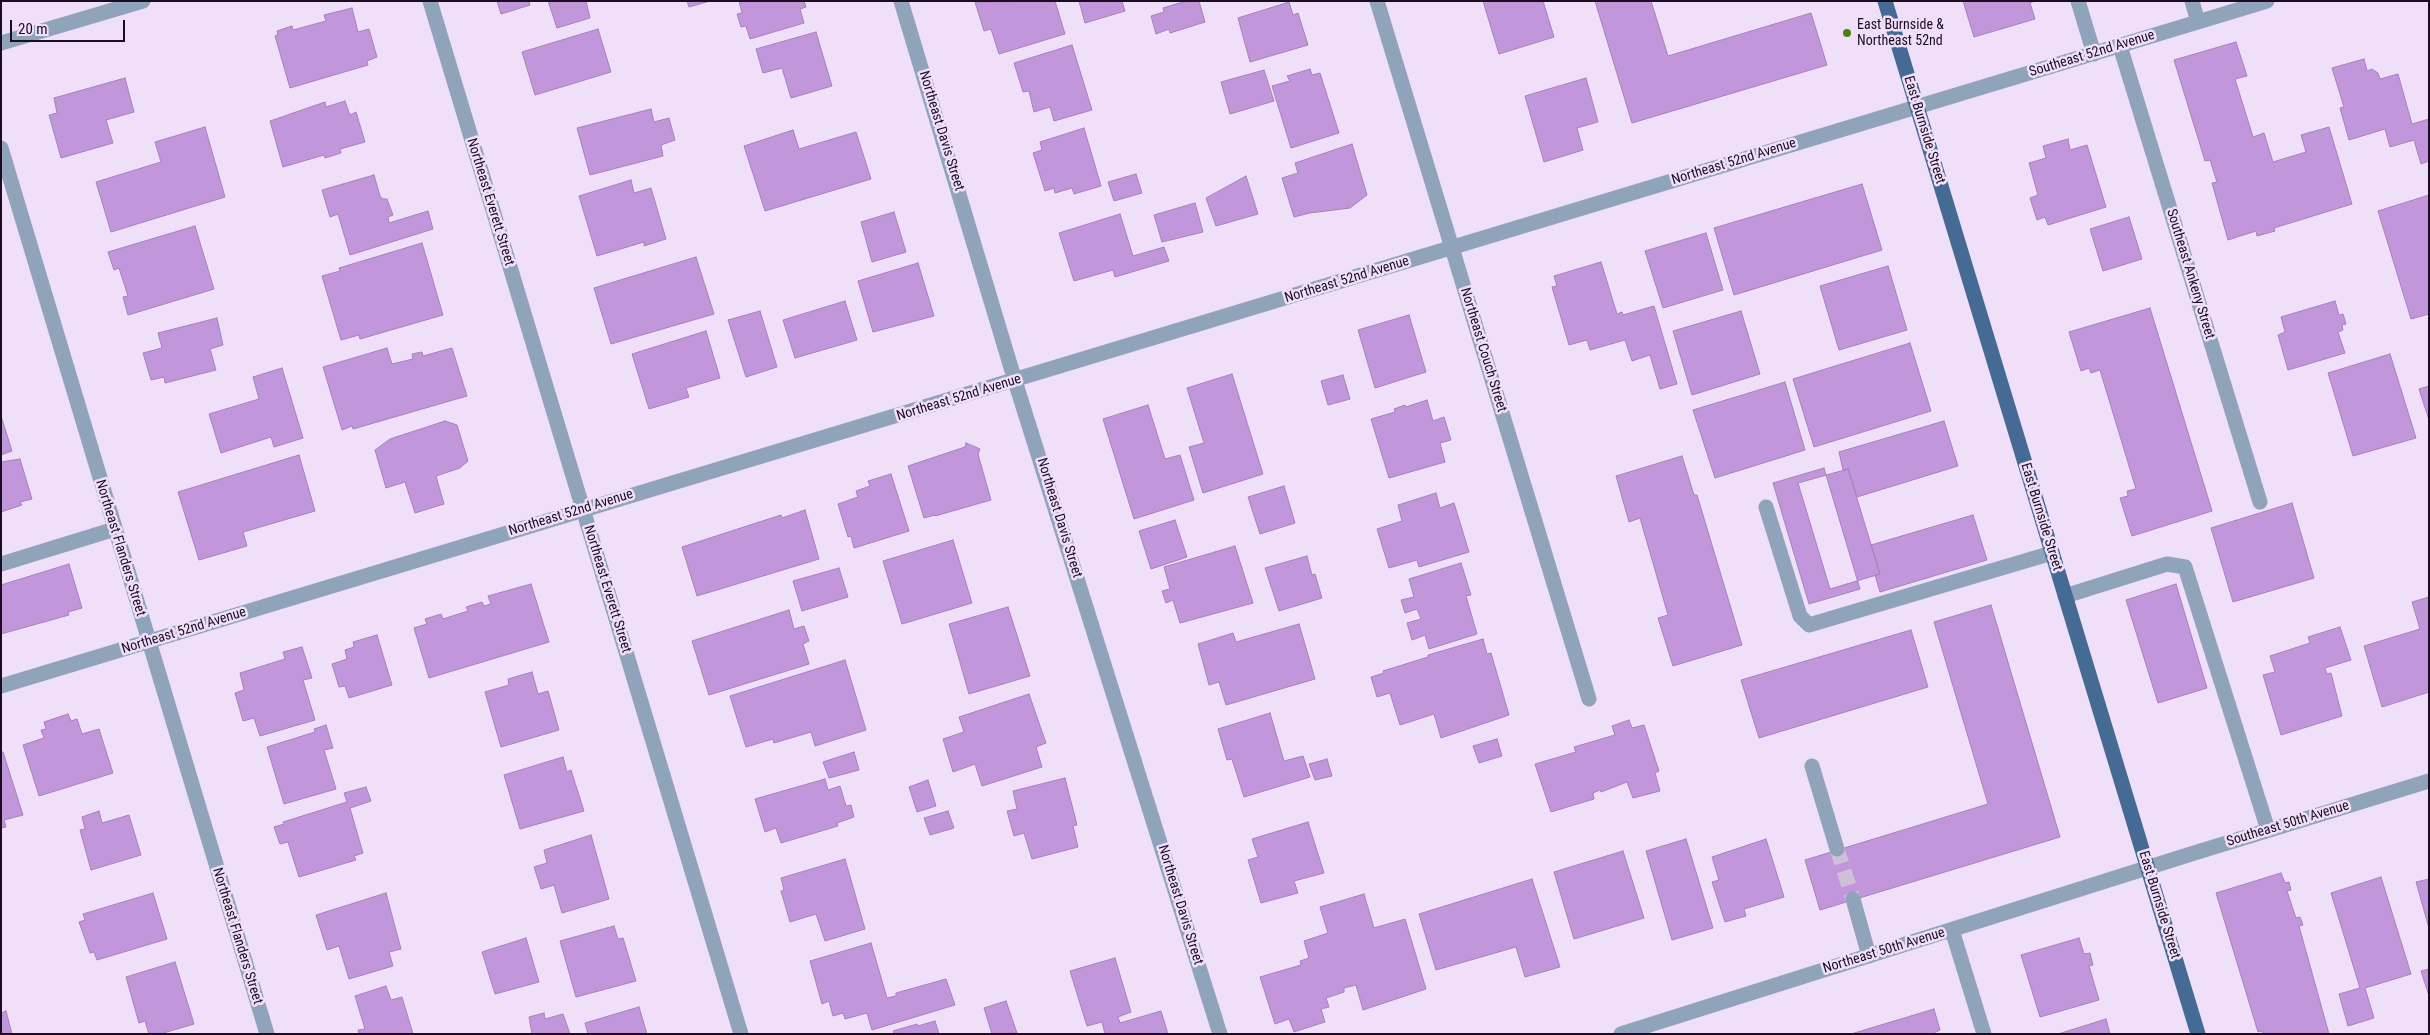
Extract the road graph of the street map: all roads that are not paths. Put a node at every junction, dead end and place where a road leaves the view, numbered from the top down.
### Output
1 (143, 1) edge
2 (430, 1) edge
3 (901, 1) edge
4 (1377, 1) edge
5 (1885, 1) edge
6 (2078, 1) edge
7 (2192, 1) edge
8 (2267, 1) edge
9 (2198, 22) junction
10 (1, 43) edge
11 (2120, 46) junction
12 (2094, 54) junction
13 (1917, 106) junction
14 (1, 148) edge
15 (1452, 248) junction
16 (1016, 381) junction
17 (2260, 502) dead end
18 (1766, 507) dead end
19 (583, 510) junction
20 (115, 529) junction
21 (2052, 553) junction
22 (1, 564) edge
23 (2065, 596) junction
24 (148, 642) junction
25 (1, 686) edge
26 (1589, 699) dead end
27 (1812, 766) dead end
28 (2429, 781) edge
29 (2268, 830) junction
30 (1838, 849) tunnel mouth
31 (2148, 869) junction
32 (1853, 899) tunnel mouth
33 (1952, 930) junction
34 (1869, 956) junction
35 (267, 1034) edge
36 (741, 1034) edge
37 (1220, 1034) edge
38 (1621, 1034) edge
39 (1984, 1034) edge
40 (2198, 1034) edge

1 - 10 street
2 - 19 street, Northeast Everett Street
3 - 16 street, Northeast Davis Street
4 - 15 street, Northeast Couch Street
5 - 13 main road, East Burnside Street
6 - 12 street
7 - 9 street
8 - 9 street, Southeast 52nd Avenue
9 - 11 street, Southeast 52nd Avenue
11 - 12 street, Southeast 52nd Avenue
11 - 17 street, Southeast Ankeny Street
12 - 13 street, Southeast 52nd Avenue
13 - 15 street, Northeast 52nd Avenue
13 - 21 main road, East Burnside Street
14 - 20 street, Northeast Flanders Street
15 - 16 street, Northeast 52nd Avenue
15 - 26 street, Northeast Couch Street
16 - 19 street, Northeast 52nd Avenue
16 - 37 street, Northeast Davis Street
18 - 21 street
19 - 24 street, Northeast 52nd Avenue
19 - 36 street, Northeast Everett Street
20 - 22 street
20 - 24 street, Northeast Flanders Street
21 - 23 main road, East Burnside Street
23 - 29 street
23 - 31 main road, East Burnside Street
24 - 25 street, Northeast 52nd Avenue
24 - 35 street, Northeast Flanders Street
27 - 30 street
28 - 29 street, Southeast 50th Avenue
29 - 31 street, Southeast 50th Avenue
31 - 33 street, Northeast 50th Avenue
31 - 40 main road, East Burnside Street
32 - 34 street
33 - 34 street, Northeast 50th Avenue
33 - 39 street
34 - 38 street, Northeast 50th Avenue

